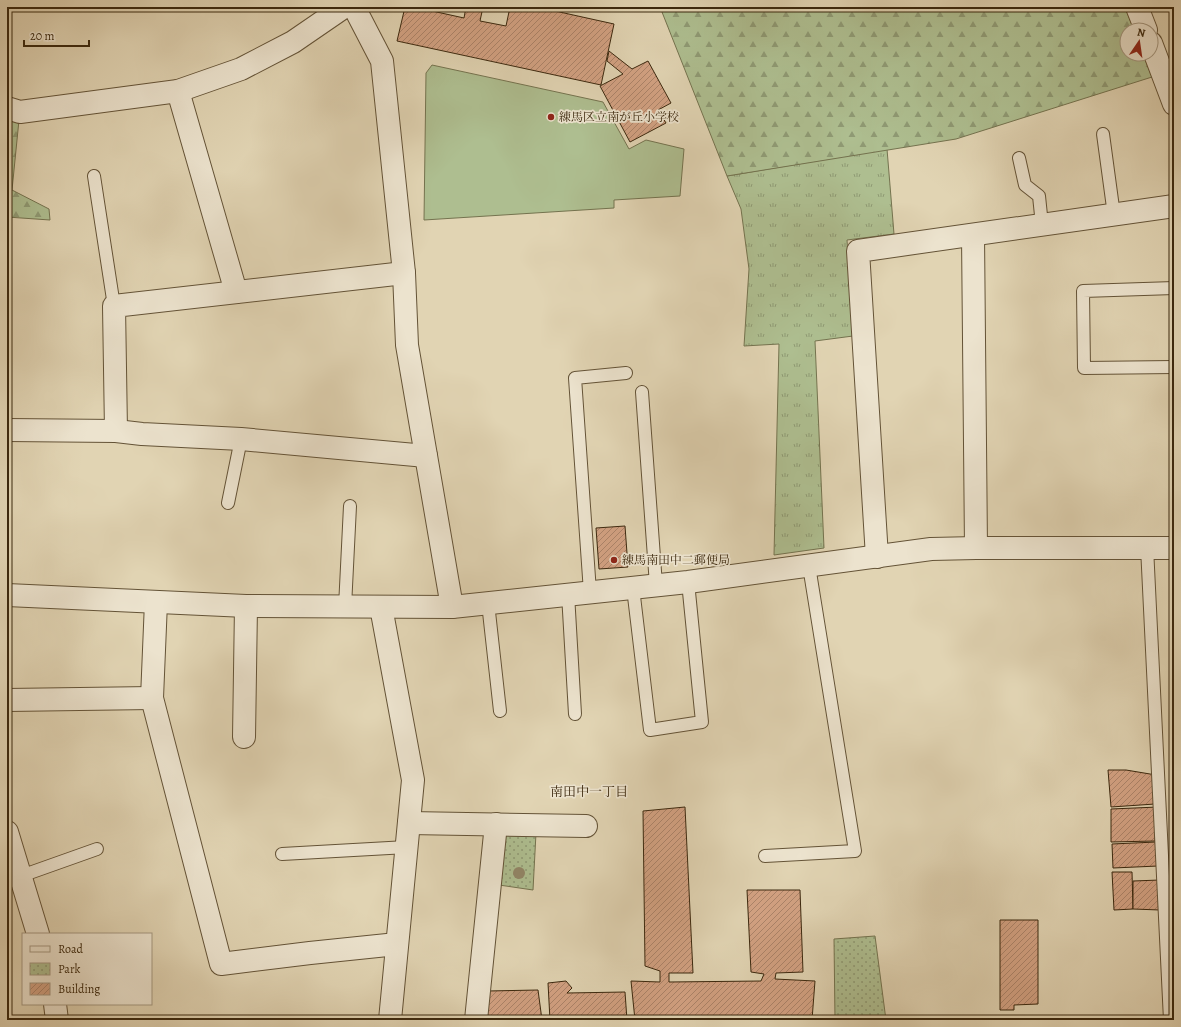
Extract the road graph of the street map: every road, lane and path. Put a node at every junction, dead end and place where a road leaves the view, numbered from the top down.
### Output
1 (1137, 7) edge
2 (344, 8) edge
3 (1143, 22) edge
4 (1159, 62) edge
5 (178, 91) junction
6 (1172, 93) edge
7 (7, 108) edge
8 (1103, 134) dead end
9 (1019, 158) dead end
10 (94, 176) dead end
11 (1174, 206) edge
12 (1114, 215) junction
13 (1042, 226) junction
14 (973, 235) junction
15 (404, 273) junction
16 (1174, 288) edge
17 (236, 292) junction
18 (114, 306) junction
19 (1174, 367) edge
20 (626, 372) dead end
21 (642, 392) dead end
22 (7, 430) edge
23 (116, 431) junction
24 (241, 439) junction
25 (426, 456) junction
26 (228, 503) dead end
27 (350, 506) dead end
28 (1147, 547) junction
29 (976, 548) junction
30 (1174, 548) edge
31 (877, 557) junction
32 (810, 566) junction
33 (688, 582) junction
34 (656, 585) junction
35 (633, 588) junction
36 (590, 592) junction
37 (568, 594) junction
38 (7, 595) edge
39 (156, 602) junction
40 (488, 603) junction
41 (246, 606) junction
42 (345, 607) junction
43 (381, 607) junction
44 (452, 607) junction
45 (152, 698) junction
46 (7, 700) edge
47 (500, 711) dead end
48 (574, 714) dead end
49 (244, 737) dead end
50 (409, 823) junction
51 (496, 824) junction
52 (586, 826) dead end
53 (7, 832) edge
54 (407, 846) junction
55 (97, 849) dead end
56 (282, 854) dead end
57 (765, 856) dead end
58 (17, 884) edge
59 (38, 933) edge
60 (397, 944) junction
61 (55, 1005) edge
62 (57, 1020) edge
63 (390, 1020) edge
64 (476, 1020) edge
65 (1170, 1020) edge

1 - 3 street
2 - 5 street
2 - 15 street
4 - 6 street
5 - 7 street
5 - 17 street
8 - 12 lane
9 - 13 lane
10 - 18 lane
11 - 12 street
12 - 13 street
13 - 14 street
14 - 29 street
14 - 31 street
15 - 17 street
15 - 25 street
16 - 19 lane
17 - 18 street
18 - 23 street
20 - 36 lane
21 - 34 lane
22 - 23 street
23 - 24 street
24 - 25 street
24 - 26 lane
25 - 44 street
27 - 42 lane
28 - 29 street
28 - 30 street
28 - 65 lane
29 - 31 street
31 - 32 street
32 - 33 street
32 - 57 lane
33 - 34 street
33 - 35 lane
34 - 35 street
35 - 36 street
36 - 37 street
37 - 40 street
37 - 48 lane
38 - 39 street
39 - 41 street
39 - 45 street
40 - 44 street
40 - 47 lane
41 - 42 street
41 - 49 street
42 - 43 street
43 - 44 street
43 - 50 street
45 - 46 street
45 - 60 street
50 - 51 street
50 - 54 street
51 - 52 street
51 - 64 street
53 - 58 street
54 - 56 lane
54 - 60 street
55 - 58 lane
58 - 59 street
60 - 63 street
61 - 62 street

